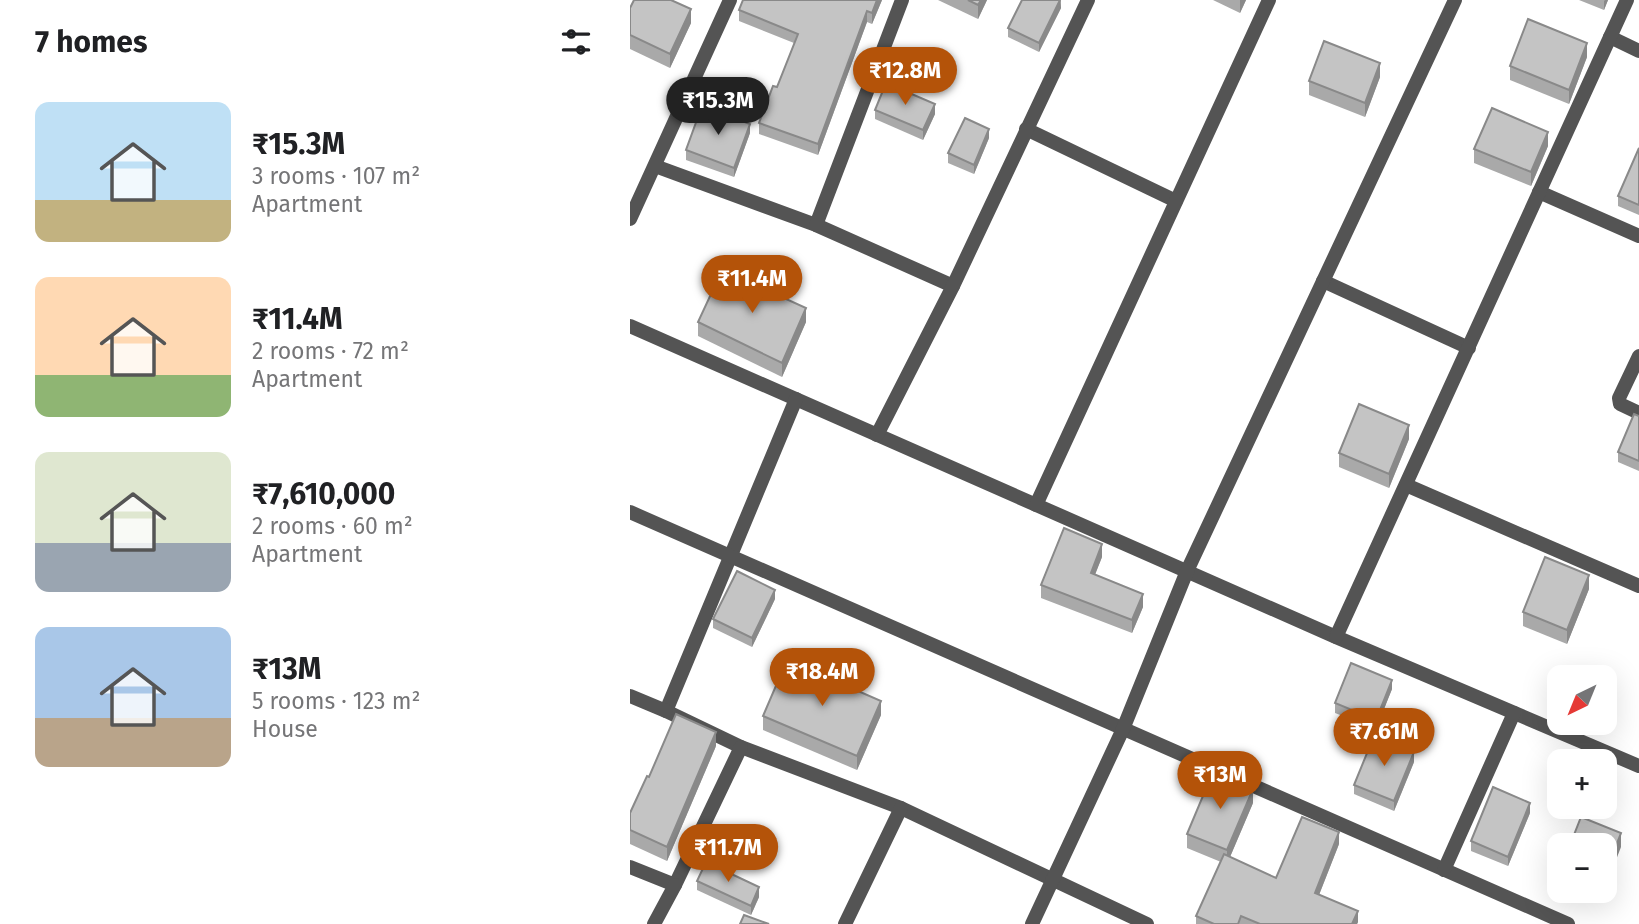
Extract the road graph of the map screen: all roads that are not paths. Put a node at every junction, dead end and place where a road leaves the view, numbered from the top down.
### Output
1 (730, 0) edge
2 (902, 0) edge
3 (1086, 0) edge
4 (1269, 0) edge
5 (1455, 0) edge
6 (1627, 0) edge
7 (1610, 37) junction
8 (1639, 51) edge
9 (1026, 129) junction
10 (655, 166) junction
11 (1539, 192) junction
12 (1176, 201) junction
13 (630, 219) edge
14 (816, 225) junction
15 (1639, 236) edge
16 (1323, 281) junction
17 (953, 286) junction
18 (630, 326) edge
19 (1468, 348) junction
20 (1639, 356) edge
21 (796, 399) junction
22 (1639, 413) edge
23 (877, 435) junction
24 (1406, 485) junction
25 (1036, 505) junction
26 (630, 512) edge
27 (730, 556) junction
28 (1187, 571) junction
29 (1639, 586) edge
30 (1336, 637) junction
31 (630, 696) edge
32 (666, 711) junction
33 (1514, 713) junction
34 (1124, 729) junction
35 (741, 747) junction
36 (1639, 766) edge
37 (901, 808) junction
38 (630, 867) edge
39 (1444, 870) junction
40 (1052, 880) junction
41 (675, 885) junction
42 (654, 924) edge
43 (845, 924) edge
44 (1032, 924) edge
45 (1147, 924) edge
46 (1568, 924) edge

1 - 10 street
2 - 14 street
3 - 9 street
4 - 12 street
5 - 16 street
6 - 7 street
7 - 8 street
7 - 11 street
9 - 12 street
9 - 17 street
10 - 13 street
10 - 14 street
11 - 15 street
11 - 19 street
12 - 25 street
14 - 17 street
16 - 19 street
16 - 28 street
17 - 23 street
18 - 21 street
19 - 24 street
20 - 22 street
21 - 23 street
21 - 27 street
23 - 25 street
24 - 29 street
24 - 30 street
25 - 28 street
26 - 27 street
27 - 32 street
27 - 34 street
28 - 30 street
28 - 34 street
30 - 33 street
31 - 32 street
32 - 35 street
33 - 36 street
33 - 39 street
34 - 39 street
34 - 40 street
35 - 37 street
35 - 41 street
37 - 40 street
37 - 43 street
38 - 41 street
39 - 46 street
40 - 44 street
40 - 45 street
41 - 42 street

